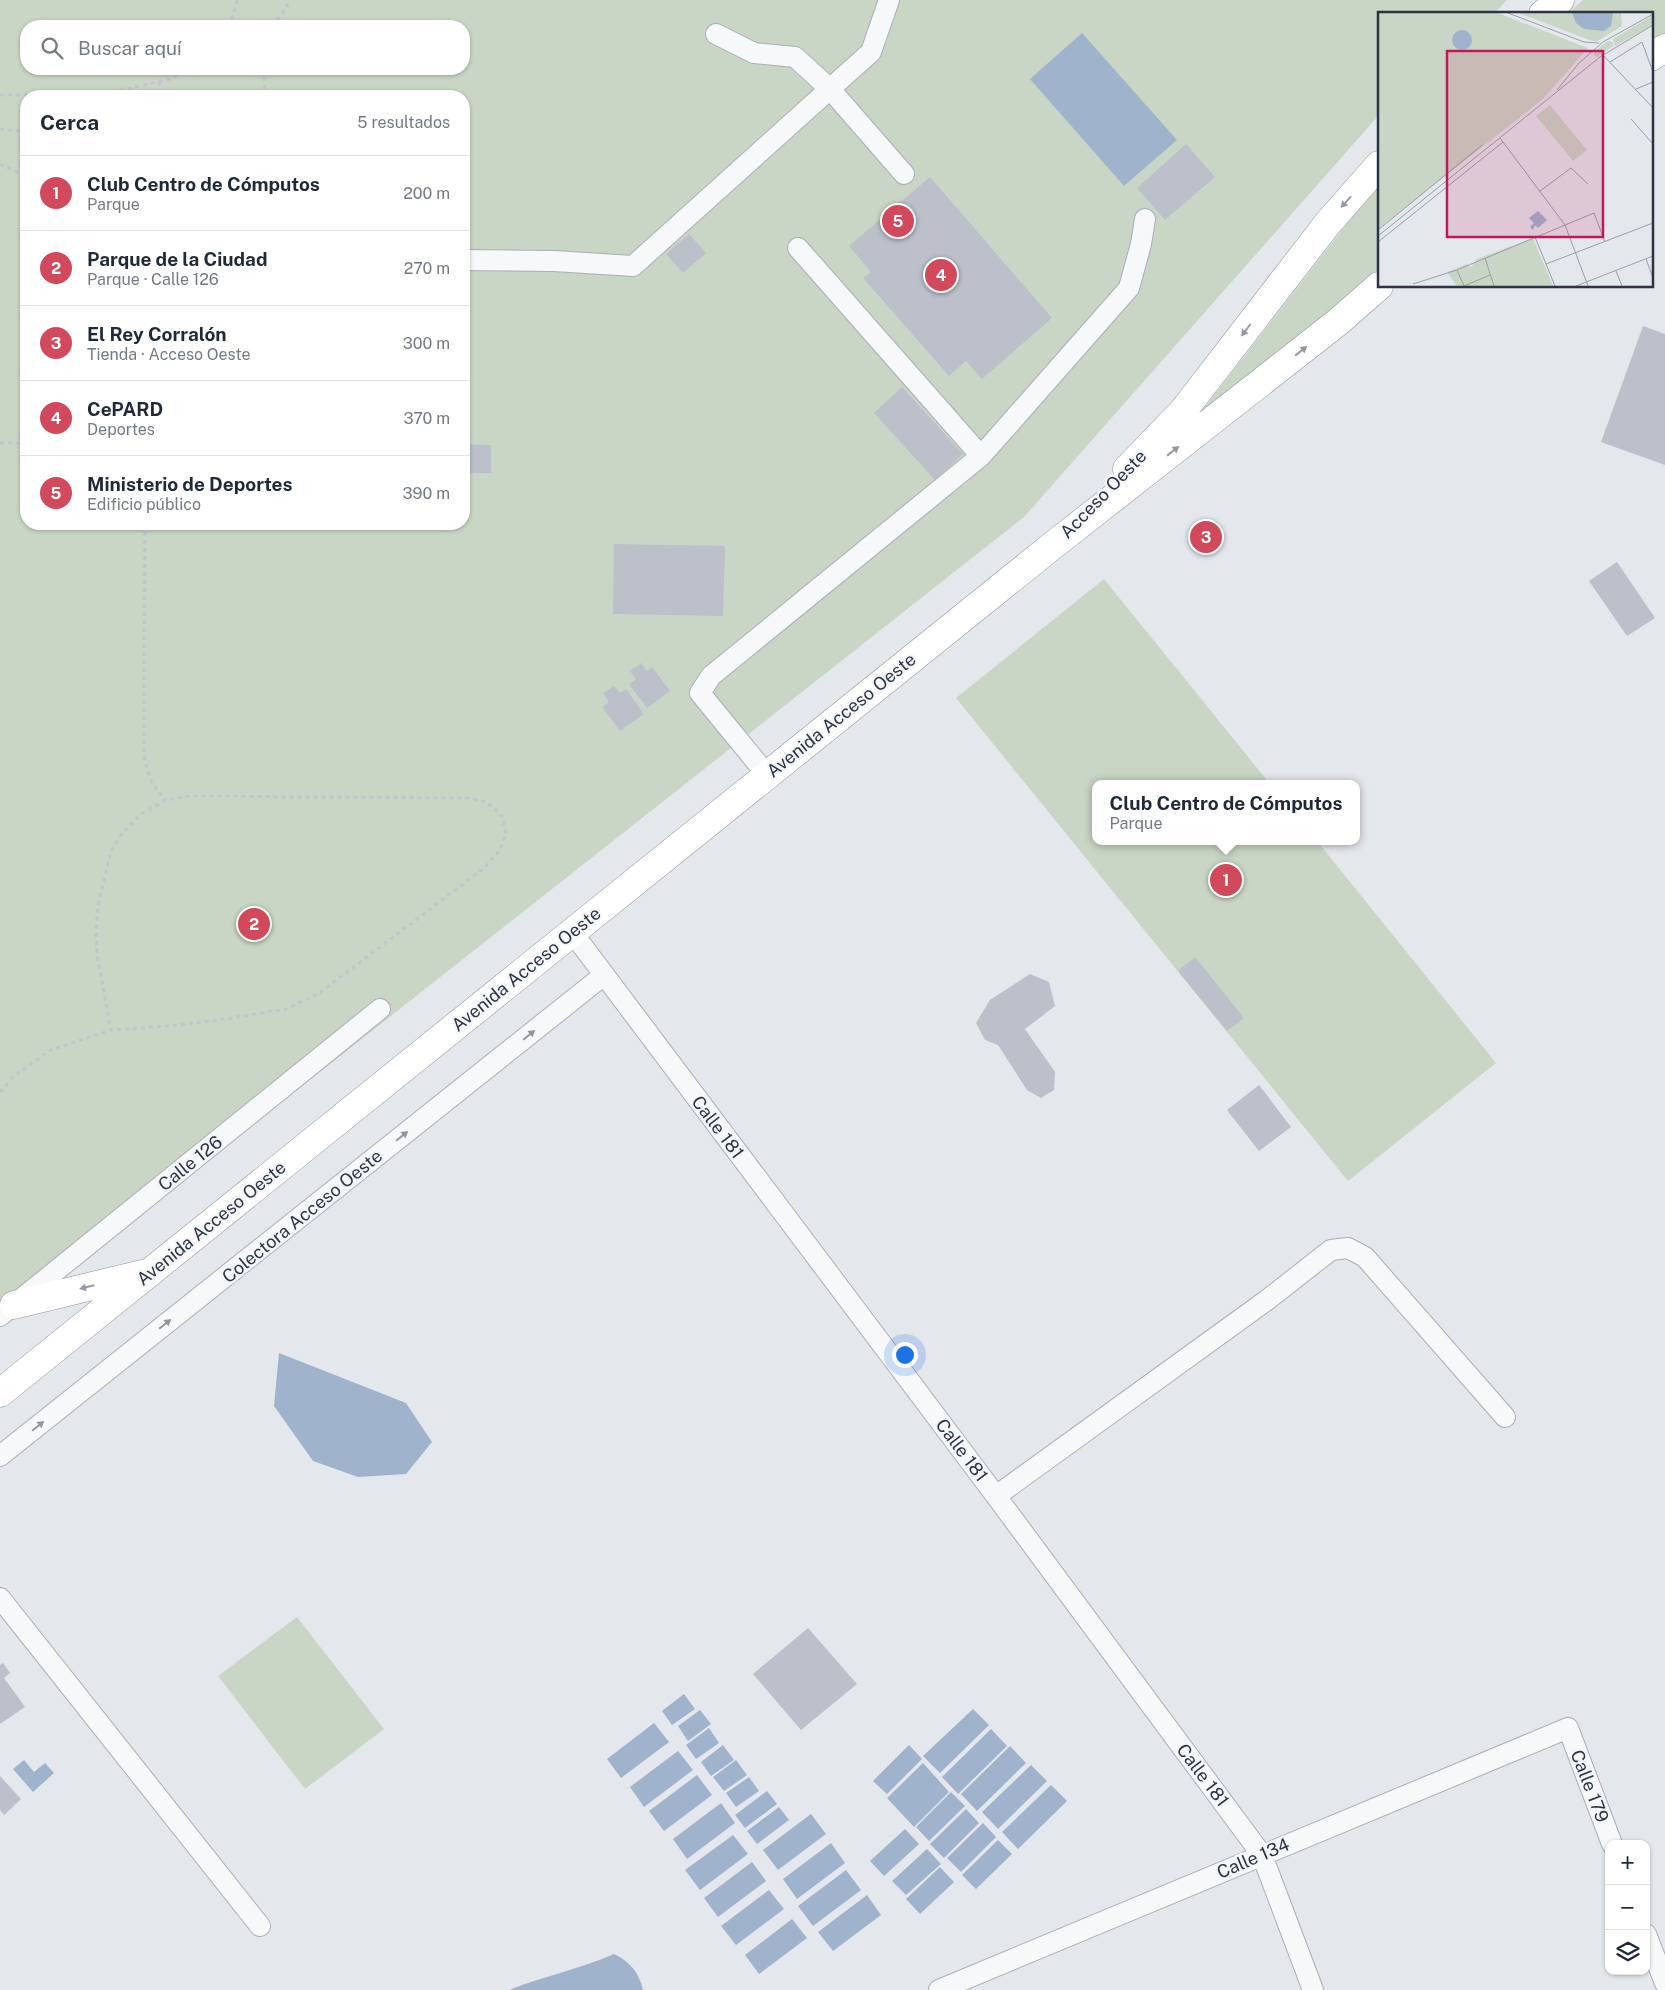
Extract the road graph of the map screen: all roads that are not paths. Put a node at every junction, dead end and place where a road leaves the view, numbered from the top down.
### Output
1 (888, 0) edge
2 (716, 34) dead end
3 (1665, 48) edge
4 (1652, 55) edge
5 (830, 89) junction
6 (1378, 166) edge
7 (904, 174) dead end
8 (1145, 219) dead end
9 (798, 248) dead end
10 (470, 260) edge
11 (1378, 287) edge
12 (981, 456) junction
13 (1052, 546) junction
14 (767, 775) junction
15 (572, 932) junction
16 (604, 975) junction
17 (380, 1010) dead end
18 (151, 1272) junction
19 (7, 1311) edge
20 (0, 1393) edge
21 (1505, 1417) dead end
22 (0, 1456) edge
23 (996, 1496) junction
24 (0, 1598) edge
25 (1568, 1728) joint
26 (1610, 1840) edge
27 (1262, 1855) junction
28 (260, 1926) dead end
29 (1650, 1944) edge
30 (1665, 1983) edge
31 (944, 1989) edge
32 (1313, 1990) edge

1 - 5 street
2 - 5 street
3 - 4 highway
5 - 7 street
5 - 10 street
6 -> 13 highway, Acceso Oeste
8 - 12 street
9 - 12 street
13 -> 11 highway, Acceso Oeste
12 - 14 street
13 - 14 highway, Avenida Acceso Oeste
14 - 15 highway, Avenida Acceso Oeste
15 - 16 street, Calle 181
15 - 18 highway, Avenida Acceso Oeste
22 -> 16 street, Colectora Acceso Oeste
16 - 23 street, Calle 181
17 - 19 street, Calle 126
18 -> 19 highway
18 - 20 highway, Avenida Acceso Oeste
21 - 23 street
23 - 27 street, Calle 181
24 - 28 street
25 - 26 street, Calle 179
25 - 27 street, Calle 134
27 - 31 street, Calle 134
27 - 32 street, Calle 181
29 - 30 street

